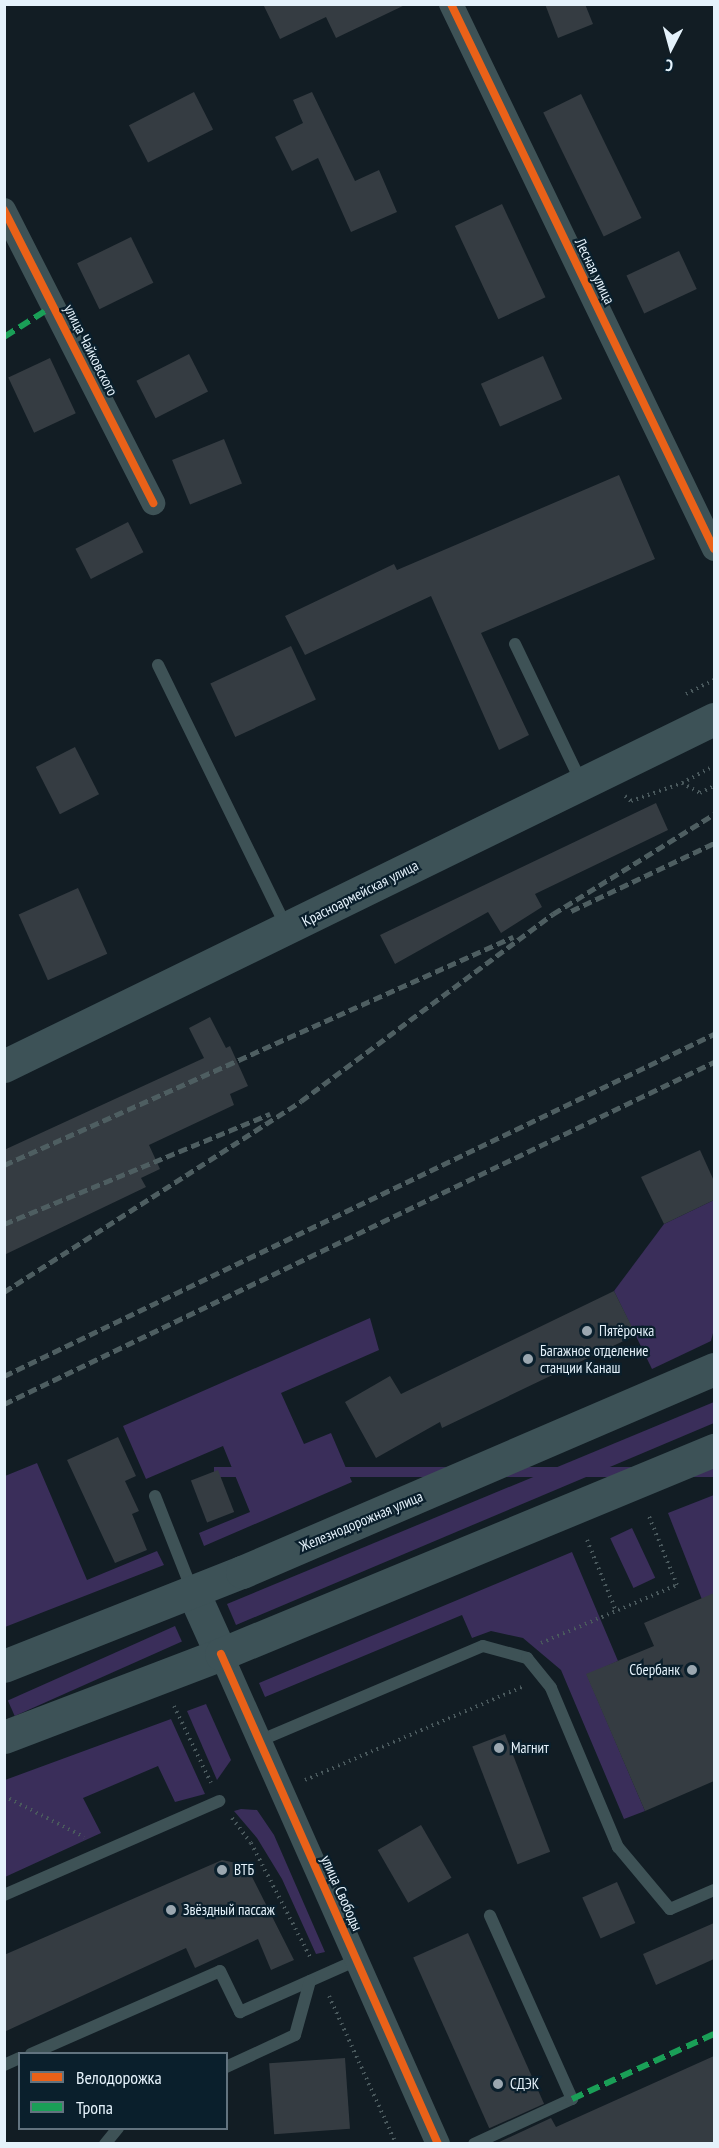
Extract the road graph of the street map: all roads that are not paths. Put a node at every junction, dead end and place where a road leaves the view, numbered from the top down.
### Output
1 (451, 4) edge
2 (4, 210) edge
3 (153, 503) dead end
4 (714, 549) edge
5 (515, 644) dead end
6 (158, 665) dead end
7 (714, 719) edge
8 (581, 783) junction
9 (288, 929) junction
10 (4, 1066) edge
11 (714, 1369) edge
12 (714, 1450) edge
13 (155, 1496) dead end
14 (193, 1592) junction
15 (221, 1654) junction
16 (4, 1666) edge
17 (4, 1737) edge
18 (259, 1741) junction
19 (219, 1801) road end
20 (714, 1890) edge
21 (4, 1895) edge
22 (490, 1916) dead end
23 (357, 1960) junction
24 (315, 1979) junction
25 (36, 2052) edge
26 (18, 2059) edge
27 (4, 2065) edge
28 (228, 2066) edge
29 (116, 2130) edge
30 (105, 2144) edge
31 (438, 2144) edge
32 (474, 2144) edge

1 - 4 street, Лесная улица
2 - 3 street, улица Чайковского
5 - 8 lane
6 - 9 lane
7 - 8 main road, Красноармейская улица
8 - 9 main road, Красноармейская улица
9 - 10 main road, Красноармейская улица
11 - 14 main road, Железнодорожная улица
12 - 15 main road
13 - 14 lane
14 - 15 main road, улица Свободы
14 - 16 main road, Железнодорожная улица
15 - 17 main road
15 - 18 street, улица Свободы
18 - 20 lane
18 - 23 street, улица Свободы
19 - 21 lane
22 - 32 lane
23 - 24 lane
23 - 31 street, улица Свободы
24 - 25 lane
24 - 28 lane
26 - 27 lane
29 - 30 lane

